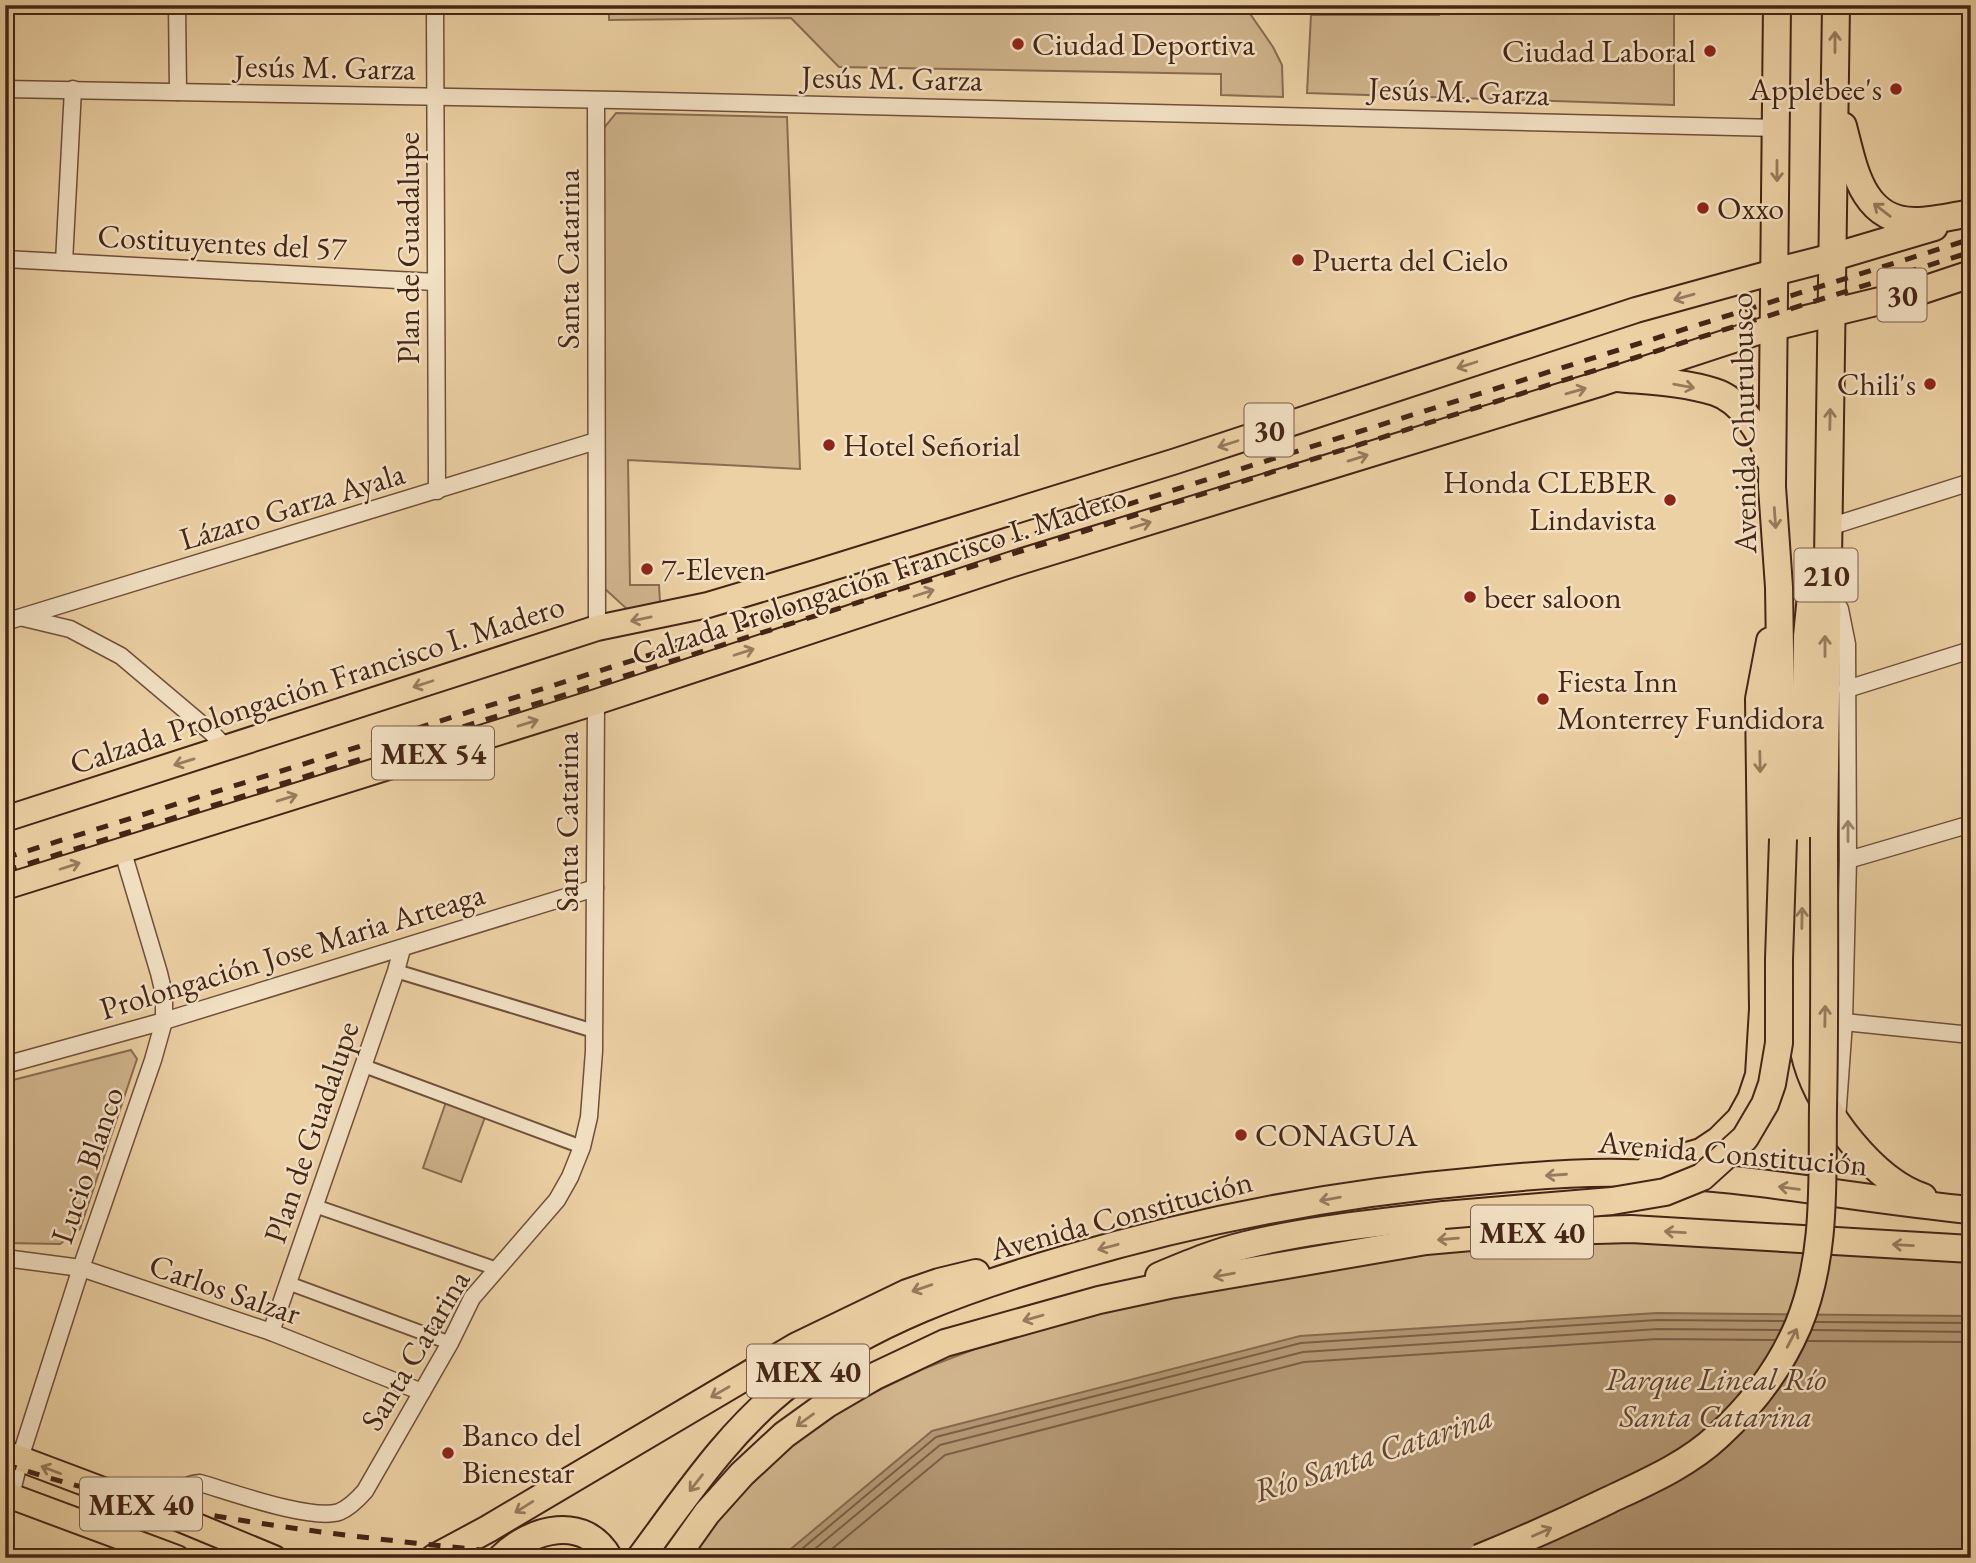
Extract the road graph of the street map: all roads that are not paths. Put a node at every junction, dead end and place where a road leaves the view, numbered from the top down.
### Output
1 (177, 5) edge
2 (435, 5) edge
3 (1777, 5) edge
4 (1836, 5) edge
5 (5, 89) edge
6 (73, 89) junction
7 (178, 92) junction
8 (1835, 95) junction
9 (436, 97) junction
10 (596, 100) junction
11 (1777, 128) junction
12 (1971, 214) edge
13 (1833, 257) junction
14 (5, 259) edge
15 (64, 262) junction
16 (1774, 272) junction
17 (1971, 274) edge
18 (435, 282) junction
19 (1832, 314) junction
20 (1773, 327) junction
21 (1617, 378) junction
22 (596, 442) junction
23 (1971, 482) edge
24 (1772, 487) junction
25 (437, 491) junction
26 (1828, 538) junction
27 (1826, 587) junction
28 (1780, 598) junction
29 (5, 612) edge
30 (859, 614) joint
31 (23, 617) junction
32 (5, 622) edge
33 (597, 628) junction
34 (1971, 650) edge
35 (1847, 689) junction
36 (596, 702) junction
37 (226, 749) junction
38 (5, 819) edge
39 (1971, 824) edge
40 (122, 849) junction
41 (1848, 860) junction
42 (5, 887) edge
43 (595, 888) junction
44 (402, 949) junction
45 (396, 971) junction
46 (164, 1021) junction
47 (1844, 1021) junction
48 (594, 1031) junction
49 (1971, 1035) edge
50 (5, 1065) edge
51 (364, 1066) junction
52 (1836, 1120) junction
53 (582, 1147) junction
54 (1625, 1172) junction
55 (315, 1206) junction
56 (1963, 1209) edge
57 (1971, 1249) edge
58 (5, 1258) edge
59 (81, 1268) junction
60 (1037, 1268) junction
61 (497, 1269) junction
62 (288, 1283) junction
63 (1099, 1300) junction
64 (271, 1332) junction
65 (450, 1343) junction
66 (422, 1392) junction
67 (13, 1456) edge
68 (8, 1495) edge
69 (175, 1517) junction
70 (177, 1558) edge
71 (274, 1558) edge
72 (434, 1558) edge
73 (501, 1558) edge
74 (609, 1558) edge
75 (640, 1558) edge
76 (675, 1558) edge
77 (1479, 1558) edge

1 - 7 street
2 - 9 street, Plan de Guadalupe
3 - 11 highway, Avenida Churubusco / 210
8 -> 4 highway, 210
5 - 6 street, Jesús M. Garza
6 - 7 street, Jesús M. Garza
6 - 15 street
7 - 9 street, Jesús M. Garza
12 -> 8 highway
8 - 13 highway, 210
9 - 10 street, Jesús M. Garza
9 - 18 street, Plan de Guadalupe
10 - 11 street, Jesús M. Garza
10 - 22 street, Santa Catarina
11 -> 16 highway, Avenida Churubusco / 210
12 - 13 highway, 30
13 - 16 highway, 30
13 - 19 highway, 210
14 - 15 street, Costituyentes del 57
15 - 18 street, Costituyentes del 57
16 - 20 highway, Avenida Churubusco / 210
16 -> 33 main road, Calzada Prolongación Francisco I. Madero / 30
17 - 19 highway, 30
18 - 25 street, Plan de Guadalupe
19 - 20 highway, 30
26 -> 19 highway, 210
20 - 21 main road, Calzada Prolongación Francisco I. Madero / 30
20 - 24 highway, Avenida Churubusco / 210
21 -> 24 highway
30 -> 21 main road, Calzada Prolongación Francisco I. Madero / 30
22 - 25 street, Lázaro Garza Ayala
22 - 33 street, Santa Catarina
23 - 26 street
24 -> 28 highway, Avenida Churubusco / 210
25 - 31 street, Lázaro Garza Ayala
26 - 27 highway, 210
52 -> 26 highway
27 - 35 street
77 -> 27 highway, 210, bridge
28 -> 54 highway
28 - 63 highway, Avenida Churubusco / 210, bridge
29 - 31 street
36 -> 30 main road, Calzada Prolongación Francisco I. Madero / MEX 54
31 - 32 street, Lázaro Garza Ayala
31 - 37 street
33 -> 37 main road, Calzada Prolongación Francisco I. Madero / 30
34 - 35 street
41 -> 35 street
40 -> 36 main road, Calzada Prolongación Francisco I. Madero / MEX 54
36 - 43 street, Santa Catarina
37 -> 38 main road, Calzada Prolongación Francisco I. Madero / 30
39 - 41 street
42 -> 40 main road, Calzada Prolongación Francisco I. Madero / MEX 54
40 - 46 street, Lucio Blanco
41 - 47 street
43 - 44 street, Prolongación Jose Maria Arteaga
43 - 48 street, Santa Catarina
44 - 45 street, Plan de Guadalupe
44 - 46 street, Prolongación Jose Maria Arteaga
45 - 48 street
45 - 51 street, Plan de Guadalupe
46 - 50 street, Prolongación Jose Maria Arteaga
46 - 59 street, Lucio Blanco
47 - 49 street
47 - 52 street
48 - 53 street, Santa Catarina
51 - 53 street
51 - 55 street, Plan de Guadalupe
52 - 56 highway
53 - 61 street, Santa Catarina
56 -> 54 highway, Avenida Constitución / MEX 40
54 -> 60 highway, Avenida Constitución / MEX 40
55 - 61 street
55 - 62 street, Plan de Guadalupe
57 -> 63 highway, MEX 40
58 - 59 street, Carlos Salzar
59 - 64 street, Carlos Salzar
59 - 67 street, Lucio Blanco
60 -> 72 highway
60 -> 75 highway, Avenida Constitución / MEX 40
61 - 65 street, Santa Catarina
62 - 64 street, Plan de Guadalupe
62 - 65 street
63 -> 76 highway, MEX 40
64 - 66 street, Carlos Salzar
65 - 66 street, Santa Catarina
66 - 69 street, Santa Catarina
67 - 68 street, Lucio Blanco
69 -> 67 main road, MEX 40
68 - 70 main road, MEX 40
69 - 71 main road, MEX 40
73 - 74 highway

